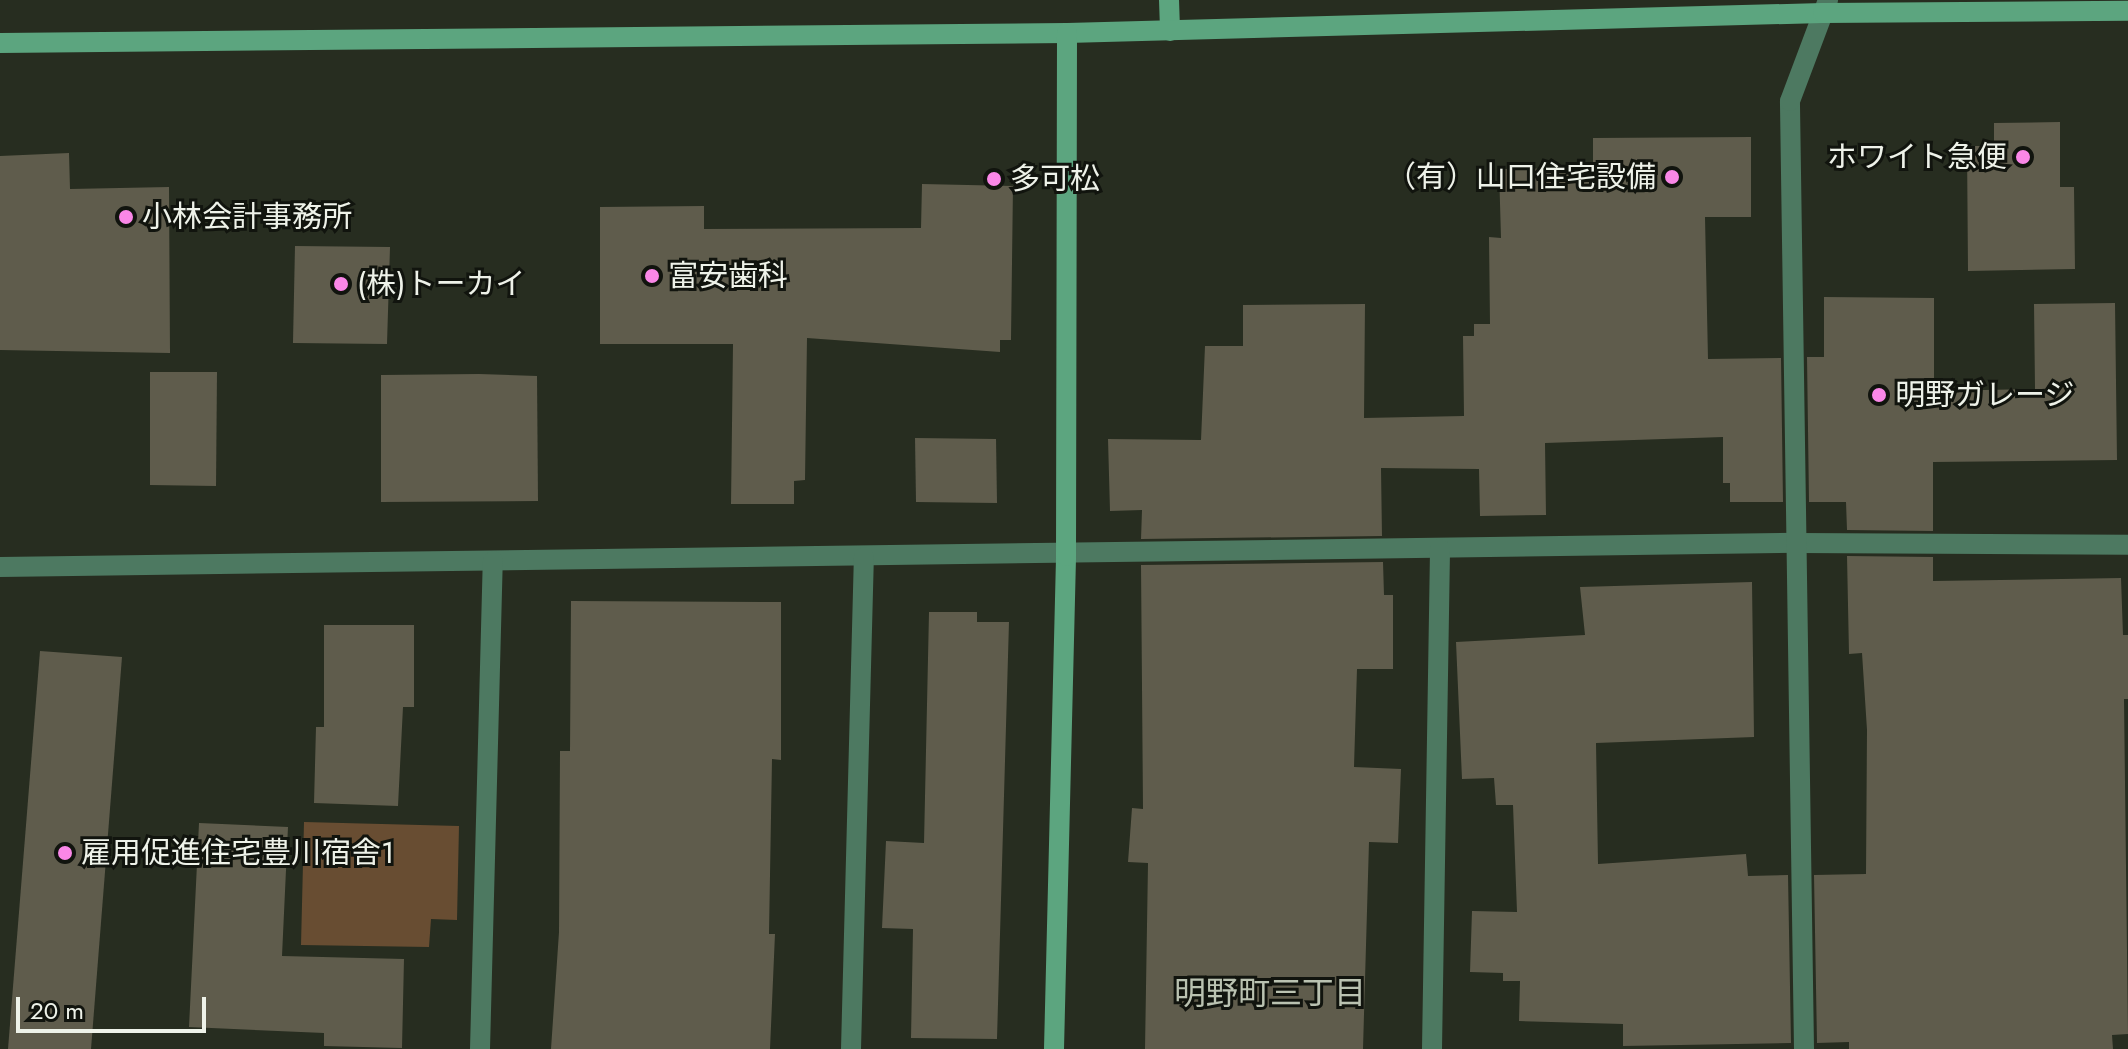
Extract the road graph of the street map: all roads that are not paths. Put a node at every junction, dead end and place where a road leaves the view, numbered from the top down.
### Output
1 (1169, 0) edge
2 (1826, 6) edge
3 (2128, 11) edge
4 (1170, 31) junction
5 (1067, 33) junction
6 (0, 43) edge
7 (1797, 543) junction
8 (2128, 545) edge
9 (1440, 549) junction
10 (1066, 556) junction
11 (864, 557) junction
12 (493, 561) junction
13 (0, 567) edge
14 (480, 1049) edge
15 (851, 1049) edge
16 (1054, 1049) edge
17 (1432, 1049) edge
18 (1804, 1049) edge

1 - 4 main road
2 - 3 main road
2 - 4 main road
2 - 7 street
4 - 5 main road
5 - 6 main road
5 - 10 main road
7 - 8 street
7 - 9 street
7 - 18 street
9 - 10 street
9 - 17 street
10 - 11 street
10 - 16 main road
11 - 12 street
11 - 15 street
12 - 13 street
12 - 14 street

